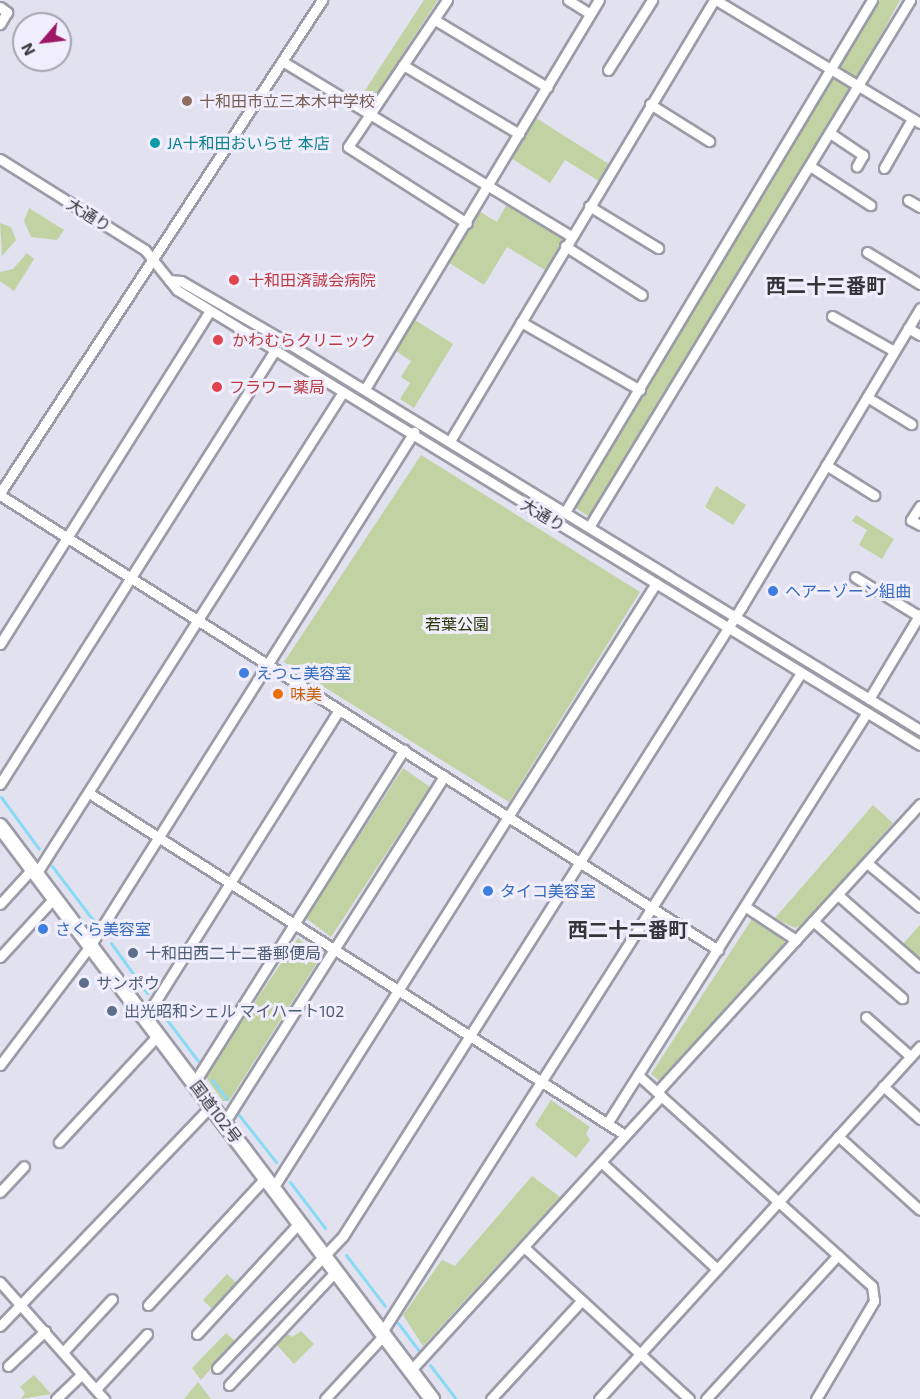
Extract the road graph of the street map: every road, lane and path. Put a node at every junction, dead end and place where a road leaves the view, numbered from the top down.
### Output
1 (322, 0) edge
2 (447, 0) edge
3 (568, 0) edge
4 (598, 0) edge
5 (652, 0) edge
6 (715, 0) edge
7 (873, 0) edge
8 (910, 0) edge
9 (0, 7) edge
10 (590, 14) junction
11 (435, 20) junction
12 (0, 24) edge
13 (282, 61) junction
14 (403, 65) junction
15 (608, 70) dead end
16 (830, 70) junction
17 (547, 87) junction
18 (858, 87) junction
19 (650, 105) junction
20 (370, 114) junction
21 (916, 121) edge
22 (830, 133) junction
23 (519, 134) junction
24 (709, 141) dead end
25 (0, 159) edge
26 (810, 166) junction
27 (856, 166) dead end
28 (884, 168) dead end
29 (488, 186) junction
30 (908, 200) dead end
31 (870, 205) dead end
32 (589, 206) junction
33 (920, 207) edge
34 (466, 223) junction
35 (571, 236) junction
36 (565, 246) junction
37 (658, 248) dead end
38 (867, 252) dead end
39 (153, 261) junction
40 (169, 280) junction
41 (920, 285) edge
42 (642, 295) dead end
43 (920, 308) edge
44 (210, 311) junction
45 (832, 316) dead end
46 (521, 322) junction
47 (908, 328) junction
48 (920, 335) edge
49 (275, 350) junction
50 (894, 351) junction
51 (365, 389) junction
52 (640, 390) junction
53 (343, 392) junction
54 (867, 397) junction
55 (419, 424) junction
56 (911, 424) dead end
57 (412, 435) junction
58 (450, 441) junction
59 (826, 465) junction
60 (0, 494) edge
61 (874, 495) dead end
62 (920, 506) edge
63 (565, 512) junction
64 (920, 525) edge
65 (589, 527) junction
66 (66, 538) junction
67 (855, 577) dead end
68 (132, 578) junction
69 (656, 583) junction
70 (919, 615) edge
71 (735, 617) junction
72 (198, 620) junction
73 (728, 627) junction
74 (0, 644) edge
75 (268, 665) junction
76 (801, 673) junction
77 (869, 699) junction
78 (339, 710) junction
79 (867, 713) junction
80 (920, 730) edge
81 (920, 745) edge
82 (405, 750) junction
83 (444, 776) junction
84 (0, 784) edge
85 (89, 793) junction
86 (920, 804) edge
87 (508, 816) junction
88 (0, 826) edge
89 (160, 837) junction
90 (580, 862) junction
91 (867, 862) junction
92 (34, 872) junction
93 (230, 881) junction
94 (838, 895) junction
95 (54, 898) junction
96 (0, 903) edge
97 (651, 907) junction
98 (746, 907) junction
99 (920, 907) edge
100 (813, 921) junction
101 (296, 923) junction
102 (796, 940) junction
103 (90, 946) junction
104 (334, 947) junction
105 (718, 950) junction
106 (0, 957) edge
107 (920, 967) edge
108 (399, 989) junction
109 (902, 998) dead end
110 (866, 1017) dead end
111 (145, 1018) junction
112 (471, 1033) junction
113 (158, 1035) junction
114 (920, 1046) edge
115 (910, 1056) junction
116 (0, 1065) edge
117 (638, 1075) junction
118 (543, 1080) junction
119 (194, 1083) junction
120 (884, 1086) junction
121 (659, 1094) junction
122 (211, 1106) junction
123 (920, 1119) edge
124 (608, 1122) junction
125 (224, 1123) junction
126 (625, 1135) junction
127 (838, 1136) junction
128 (59, 1142) dead end
129 (601, 1162) junction
130 (24, 1166) dead end
131 (269, 1183) junction
132 (0, 1192) edge
133 (779, 1202) junction
134 (920, 1210) edge
135 (300, 1222) junction
136 (525, 1248) junction
137 (323, 1253) junction
138 (838, 1255) junction
139 (717, 1269) junction
140 (336, 1270) junction
141 (0, 1282) edge
142 (112, 1299) dead end
143 (582, 1300) junction
144 (20, 1305) junction
145 (148, 1305) dead end
146 (0, 1326) edge
147 (45, 1331) junction
148 (147, 1334) dead end
149 (197, 1334) dead end
150 (383, 1334) junction
151 (63, 1352) junction
152 (640, 1353) junction
153 (8, 1366) dead end
154 (217, 1368) dead end
155 (411, 1370) junction
156 (82, 1374) junction
157 (229, 1385) dead end
158 (96, 1389) junction
159 (56, 1399) edge
160 (104, 1399) edge
161 (325, 1399) edge
162 (432, 1399) edge
163 (491, 1399) edge
164 (599, 1399) edge
165 (689, 1399) edge
166 (706, 1399) edge
167 (816, 1399) edge

1 - 13 street
2 - 11 street
3 - 10 street
4 - 10 street
5 - 15 street
6 - 16 street
6 - 19 street
7 - 16 street
8 - 18 street
9 - 12 street
10 - 17 street
11 - 14 street
11 - 17 street
13 - 20 street
13 - 39 street
14 - 20 street
14 - 23 street
16 - 18 street
16 - 52 street
17 - 23 street
18 - 21 street
18 - 22 street
19 - 24 street
19 - 32 street
20 - 29 street
20 - 34 street
21 - 28 street
22 - 26 street
22 - 27 street
23 - 29 street
25 - 39 street, 大通り
26 - 31 street
26 - 65 street
29 - 34 street
29 - 35 street
30 - 33 street
32 - 35 street
32 - 37 street
34 - 51 street
35 - 36 street
36 - 42 street
36 - 46 street
38 - 41 street
39 - 40 street, 大通り
39 - 60 street
40 - 44 street, 大通り
40 - 51 street, 大通り
43 - 47 street
44 - 49 street, 大通り
44 - 66 street
45 - 50 street
46 - 52 street
46 - 58 street
47 - 48 street
47 - 50 street
49 - 53 street, 大通り
49 - 68 street
50 - 54 street
51 - 55 street, 大通り
52 - 63 street
53 - 57 street, 大通り
53 - 72 street
54 - 56 street
54 - 59 street
55 - 57 street
55 - 58 street, 大通り
57 - 69 street, 大通り
57 - 75 street
58 - 63 street, 大通り
59 - 61 street
59 - 71 street
60 - 66 street
62 - 64 street
63 - 65 street, 大通り
65 - 71 street, 大通り
66 - 68 street
66 - 74 street
67 - 70 street
68 - 72 street
68 - 84 street
69 - 73 street, 大通り
69 - 87 street
70 - 77 street
71 - 73 street
71 - 77 street, 大通り
72 - 75 street
72 - 85 street
73 - 76 street, 大通り
73 - 90 street
75 - 78 street
75 - 89 street
76 - 79 street, 大通り
76 - 97 street
77 - 80 street, 大通り
78 - 82 street
78 - 93 street
79 - 81 street, 大通り
79 - 98 street
82 - 83 street
82 - 101 street
83 - 87 street
83 - 104 street
85 - 89 street
85 - 92 street
86 - 91 street
87 - 90 street
87 - 108 street
88 - 92 highway, 国道102号
89 - 93 street
89 - 103 street
90 - 97 street
90 - 112 street
91 - 94 street
91 - 99 street
92 - 95 highway, 国道102号
92 - 96 street
93 - 101 street
93 - 111 street
94 - 100 street
94 - 107 street
95 - 103 highway, 国道102号
95 - 106 street
97 - 105 street
97 - 118 street
98 - 102 street
98 - 105 street
100 - 102 street
100 - 109 street
101 - 104 street
101 - 119 street
102 - 121 street
103 - 111 highway, 国道102号
103 - 116 street
104 - 108 street
104 - 125 street
105 - 117 street
108 - 112 street
108 - 131 street
110 - 115 street
111 - 113 highway, 国道102号
112 - 118 street
112 - 137 street
113 - 119 highway, 国道102号
113 - 128 street
114 - 115 street
115 - 120 street
117 - 121 street
117 - 124 street
118 - 124 street
118 - 150 street
119 - 122 highway, 国道102号
120 - 123 street
120 - 127 street
121 - 126 street
121 - 133 street
122 - 125 highway, 国道102号
122 - 144 street
124 - 126 street
125 - 131 highway, 国道102号
126 - 129 street
127 - 133 street
127 - 134 street
129 - 136 street
129 - 139 street
130 - 132 street
131 - 135 highway, 国道102号
131 - 145 street
133 - 138 street
133 - 139 street
135 - 137 highway, 国道102号
135 - 149 street
136 - 143 street
136 - 155 street
137 - 140 highway, 国道102号
137 - 154 street
138 - 166 street
138 - 167 street
139 - 152 street
140 - 150 highway, 国道102号
140 - 157 street
141 - 144 street
142 - 151 street
143 - 152 street
143 - 163 street
144 - 146 street
144 - 147 street
147 - 151 street
147 - 153 street
148 - 158 street
150 - 155 highway, 国道102号
150 - 161 street
151 - 156 street
152 - 164 street
152 - 165 street
155 - 162 highway, 国道102号
156 - 158 street
156 - 159 street
158 - 160 street

